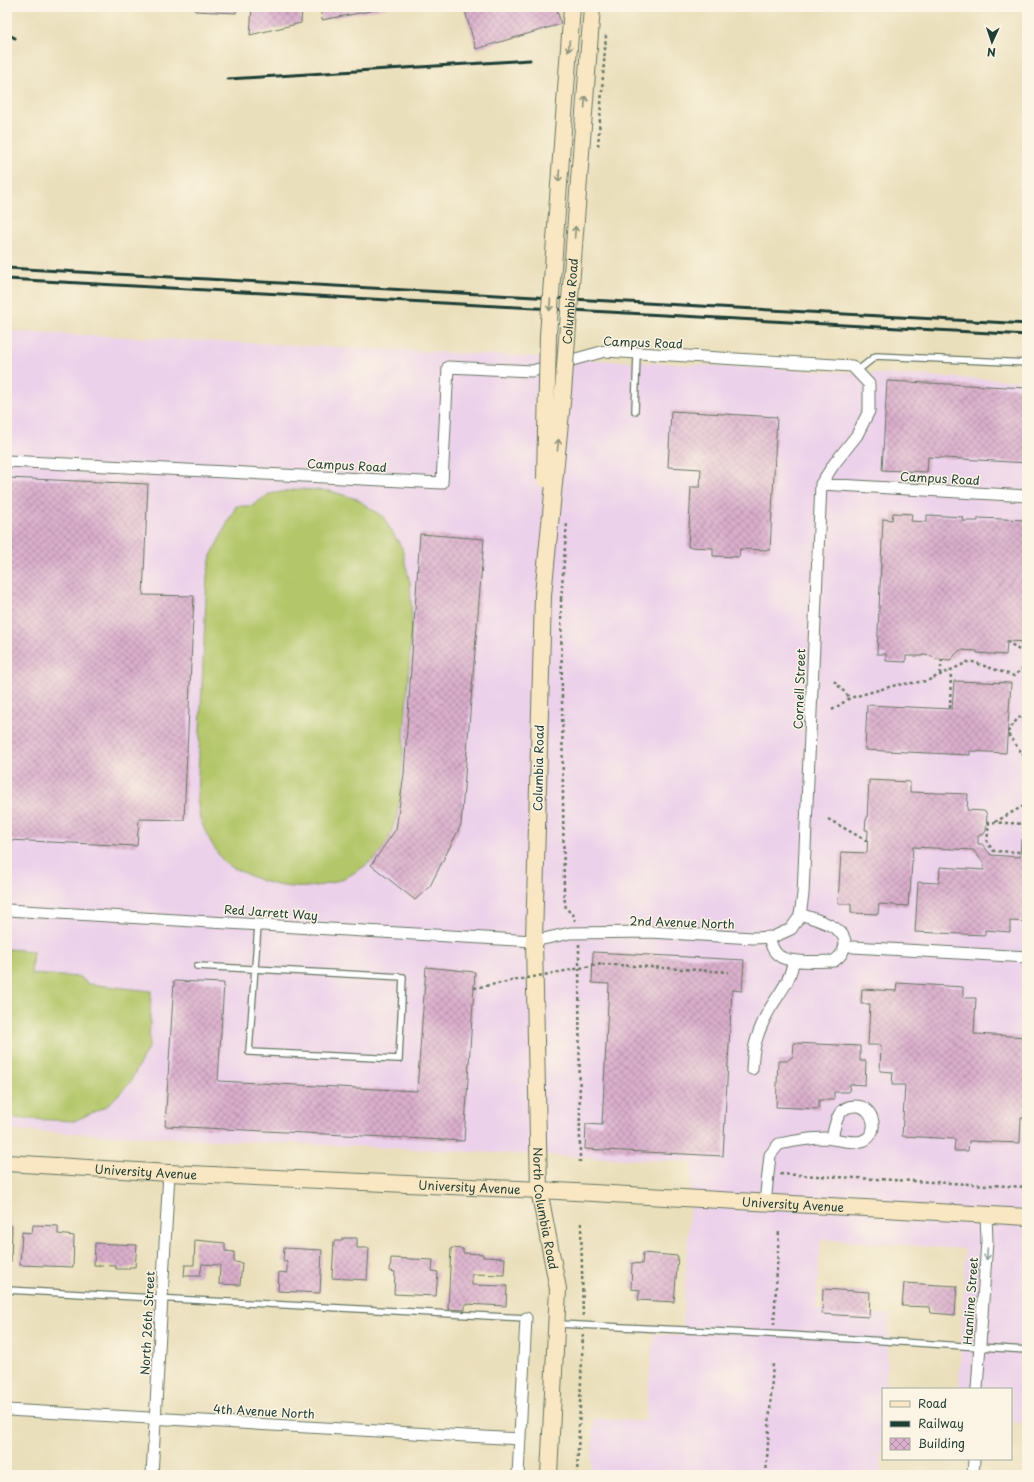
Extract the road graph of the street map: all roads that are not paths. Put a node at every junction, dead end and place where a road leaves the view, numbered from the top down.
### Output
1 (572, 7) edge
2 (592, 7) edge
3 (637, 354) junction
4 (1027, 363) edge
5 (857, 371) junction
6 (635, 411) dead end
7 (7, 461) edge
8 (821, 484) junction
9 (1027, 496) edge
10 (543, 595) junction
11 (803, 894) joint
12 (7, 910) edge
13 (800, 914) junction
14 (258, 925) junction
15 (770, 937) junction
16 (534, 941) junction
17 (853, 947) dead end
18 (1027, 957) edge
19 (793, 960) junction
20 (197, 966) dead end
21 (255, 969) junction
22 (752, 1069) dead end
23 (832, 1139) dead end
24 (7, 1163) edge
25 (168, 1172) junction
26 (539, 1190) junction
27 (765, 1203) junction
28 (986, 1215) junction
29 (1027, 1217) edge
30 (7, 1290) edge
31 (162, 1298) junction
32 (526, 1318) joint
33 (557, 1324) junction
34 (980, 1347) junction
35 (1027, 1350) edge
36 (978, 1388) edge
37 (7, 1410) edge
38 (155, 1418) junction
39 (520, 1438) junction
40 (974, 1460) edge
41 (152, 1475) edge
42 (518, 1475) edge
43 (549, 1475) edge
44 (973, 1475) edge

1 -> 10 main road, Columbia Road, bridge
10 -> 2 main road, Columbia Road, bridge
3 - 5 street, Campus Road
3 - 6 lane
3 - 7 street, Campus Road
4 - 5 lane
5 - 8 street
8 - 9 street, Campus Road
8 - 11 street, Cornell Street
10 - 16 main road, Columbia Road
11 - 13 street, 2nd Avenue North
12 - 14 street, Red Jarrett Way
13 - 15 street, 2nd Avenue North
13 - 19 street
14 - 16 street, Red Jarrett Way
14 - 21 lane
15 - 16 street, 2nd Avenue North
15 - 19 street
16 - 26 main road, North Columbia Road
17 - 18 street
19 - 22 street
20 - 21 lane
21 - 21 lane
23 - 27 street
24 - 25 main road, University Avenue
25 - 26 main road, University Avenue
25 - 31 street, North 26th Street
26 - 27 main road, University Avenue
26 - 33 main road, North Columbia Road
27 - 28 main road, University Avenue
28 - 29 main road, University Avenue
28 -> 34 street, Hamline Street
30 - 31 lane
31 - 32 lane
31 - 38 street, North 26th Street
32 - 39 street
33 - 34 lane
33 - 43 main road, North Columbia Road
34 - 35 lane
34 - 36 street, Hamline Street
37 - 38 street, 4th Avenue North
38 - 39 street, 4th Avenue North
38 - 41 street, North 26th Street
39 - 42 street
40 - 44 street

